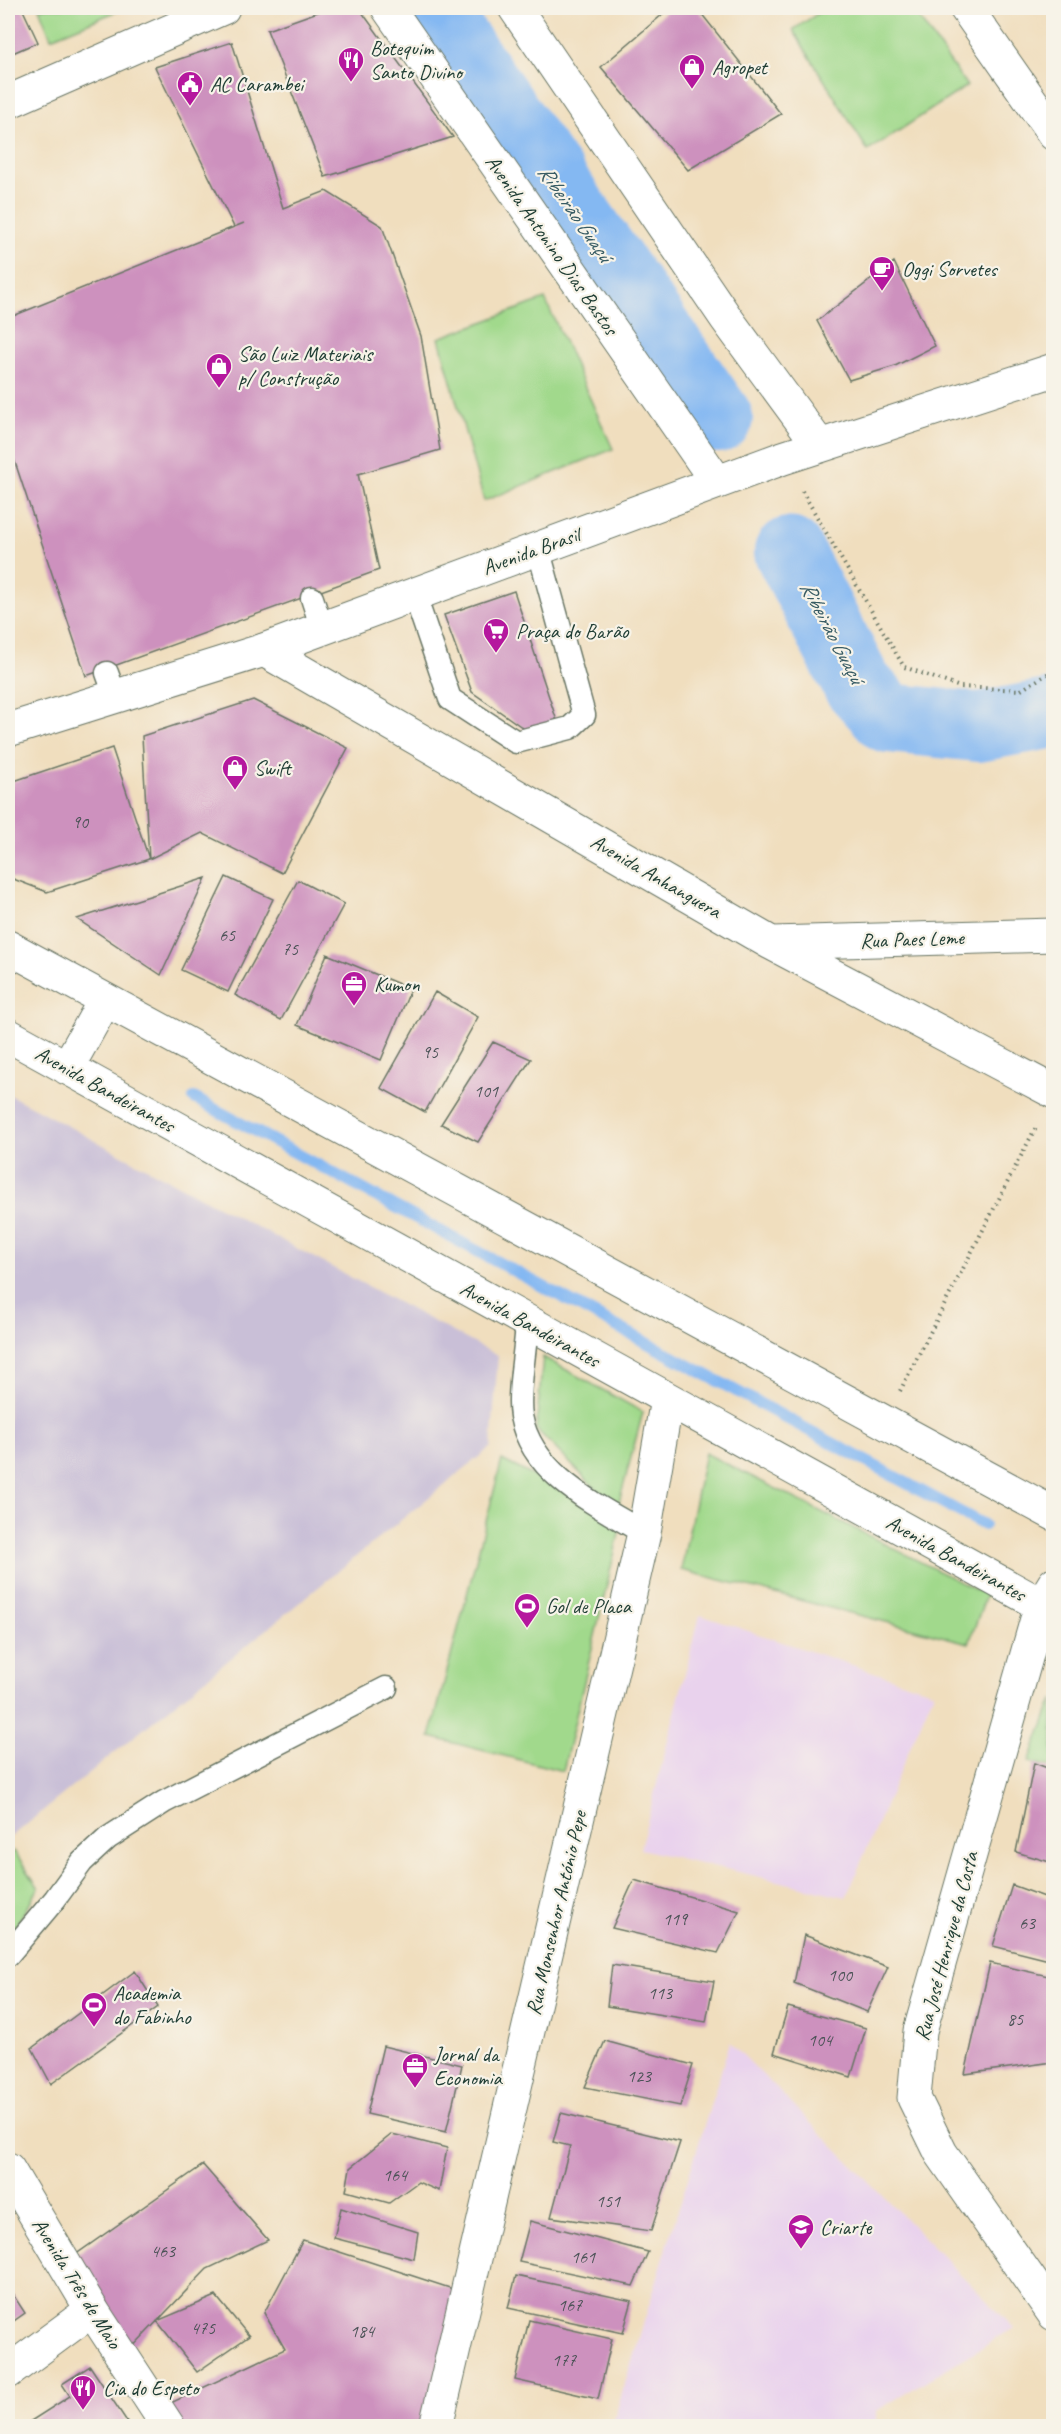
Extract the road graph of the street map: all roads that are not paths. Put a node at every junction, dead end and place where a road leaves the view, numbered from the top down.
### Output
1 (222, 8) edge
2 (388, 8) edge
3 (515, 8) edge
4 (966, 8) edge
5 (8, 102) edge
6 (1053, 134) edge
7 (1053, 370) edge
8 (820, 446) junction
9 (717, 482) junction
10 (538, 548) junction
11 (415, 596) junction
12 (312, 598) dead end
13 (322, 629) junction
14 (264, 650) junction
15 (8, 730) edge
16 (1053, 935) edge
17 (771, 943) junction
18 (8, 947) edge
19 (105, 1000) junction
20 (8, 1035) edge
21 (67, 1068) junction
22 (1048, 1103) edge
23 (527, 1323) junction
24 (667, 1399) junction
25 (1053, 1514) edge
26 (644, 1533) junction
27 (1049, 1600) edge
28 (386, 1688) dead end
29 (8, 1955) edge
30 (8, 2169) edge
31 (92, 2310) junction
32 (1053, 2314) edge
33 (8, 2372) edge
34 (168, 2427) edge
35 (436, 2427) edge

1 - 5 street
2 - 9 street, Avenida Antonino Dias Bastos
3 - 8 street
4 - 6 street
7 - 8 street, Avenida Brasil
8 - 9 street, Avenida Brasil
9 - 10 street, Avenida Brasil
10 - 11 street, Avenida Brasil
10 - 11 lane
11 - 13 street, Avenida Brasil
12 - 13 lane
13 - 14 street, Avenida Brasil
14 - 15 street, Avenida Brasil
14 - 17 street, Avenida Anhanguera
16 - 17 street, Rua Paes Leme
17 - 22 street, Avenida Anhanguera
18 - 19 street
19 - 21 street
19 - 25 street
20 - 21 street, Avenida Bandeirantes
21 - 23 street, Avenida Bandeirantes
23 - 24 street, Avenida Bandeirantes
23 - 26 lane
24 - 26 street, Rua Monsenhor António Pepe
24 - 27 street, Avenida Bandeirantes
26 - 35 street, Rua Monsenhor António Pepe
27 - 32 street, Rua José Henrique da Costa
28 - 29 lane
30 - 31 street, Avenida Três de Maio
31 - 33 street
31 - 34 street, Avenida Três de Maio

